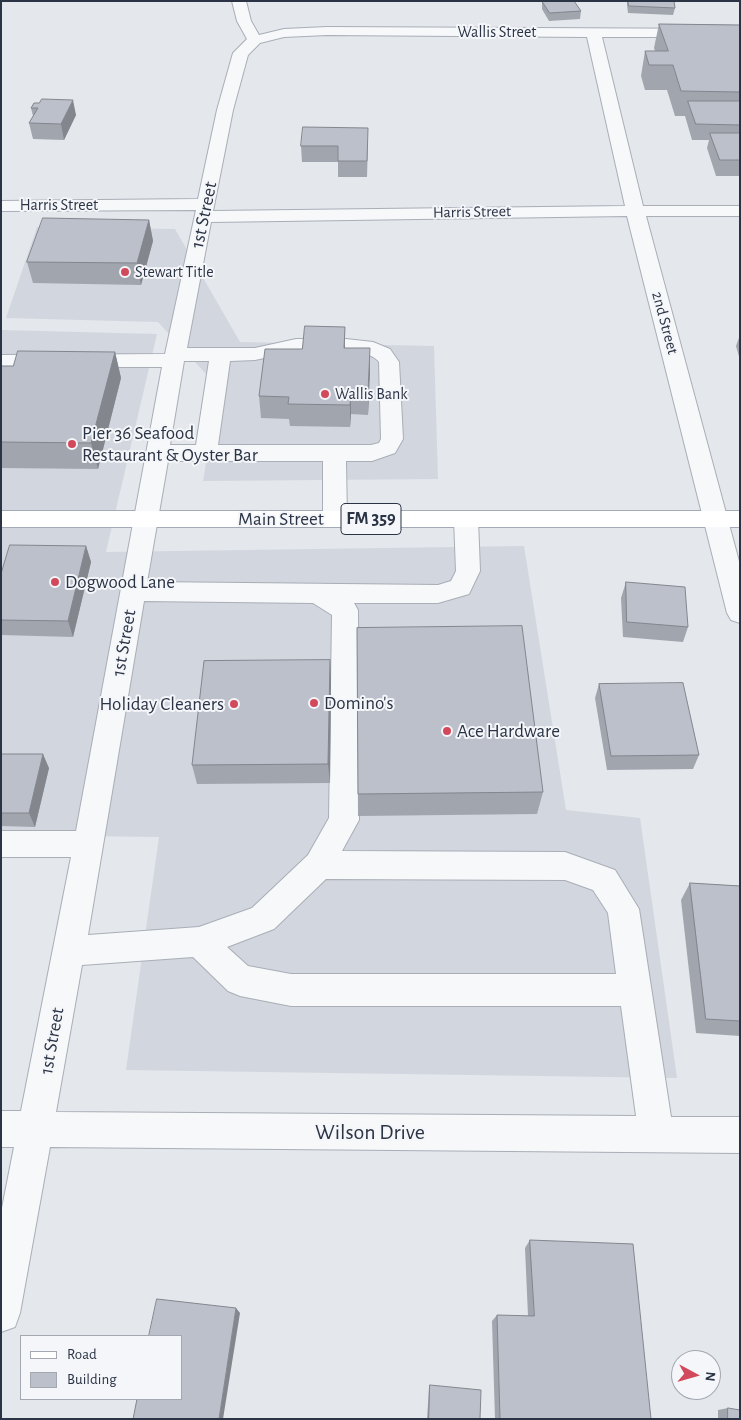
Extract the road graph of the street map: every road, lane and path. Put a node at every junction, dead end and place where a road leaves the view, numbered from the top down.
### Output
1 (239, 1) edge
2 (594, 32) junction
3 (740, 33) edge
4 (255, 40) junction
5 (1, 206) edge
6 (206, 211) junction
7 (635, 211) junction
8 (740, 211) edge
9 (221, 354) junction
10 (174, 358) junction
11 (1, 361) edge
12 (158, 452) junction
13 (206, 453) junction
14 (334, 453) junction
15 (147, 518) junction
16 (1, 519) edge
17 (335, 519) junction
18 (466, 519) junction
19 (716, 519) junction
20 (740, 519) edge
21 (133, 591) junction
22 (317, 594) junction
23 (740, 613) edge
24 (1, 844) edge
25 (88, 844) junction
26 (319, 865) junction
27 (199, 942) junction
28 (69, 951) junction
29 (635, 990) junction
30 (1, 1129) edge
31 (36, 1130) junction
32 (656, 1134) junction
33 (740, 1135) edge
34 (1, 1313) edge

1 - 4 street
2 - 3 street, Wallis Street
2 - 4 street, Wallis Street
2 - 7 street, 2nd Street
4 - 6 street, 1st Street
5 - 6 street, Harris Street
6 - 7 street, Harris Street
6 - 10 street, 1st Street
7 - 8 street, Harris Street
7 - 19 street, 2nd Street
9 - 10 street
9 - 13 street
9 - 14 street
10 - 11 street
10 - 12 street, 1st Street
12 - 13 street
12 - 15 street, 1st Street
13 - 14 street
14 - 17 street
15 - 16 main road, Main Street / FM 359
15 - 17 main road, Main Street / FM 359
15 - 21 street, 1st Street
17 - 18 main road, Main Street / FM 359
18 - 19 main road, Main Street / FM 359
18 - 22 street
19 - 20 main road, Main Street / FM 359
19 - 23 street, 2nd Street
21 - 22 street
21 - 25 street, 1st Street
22 - 26 street
24 - 25 street
25 - 28 street, 1st Street
26 - 27 street
26 - 29 street
27 - 28 street
27 - 29 street
28 - 31 street, 1st Street
29 - 32 street
30 - 31 street, Wilson Drive
31 - 32 street, Wilson Drive
31 - 34 street, 1st Street
32 - 33 street, Wilson Drive

